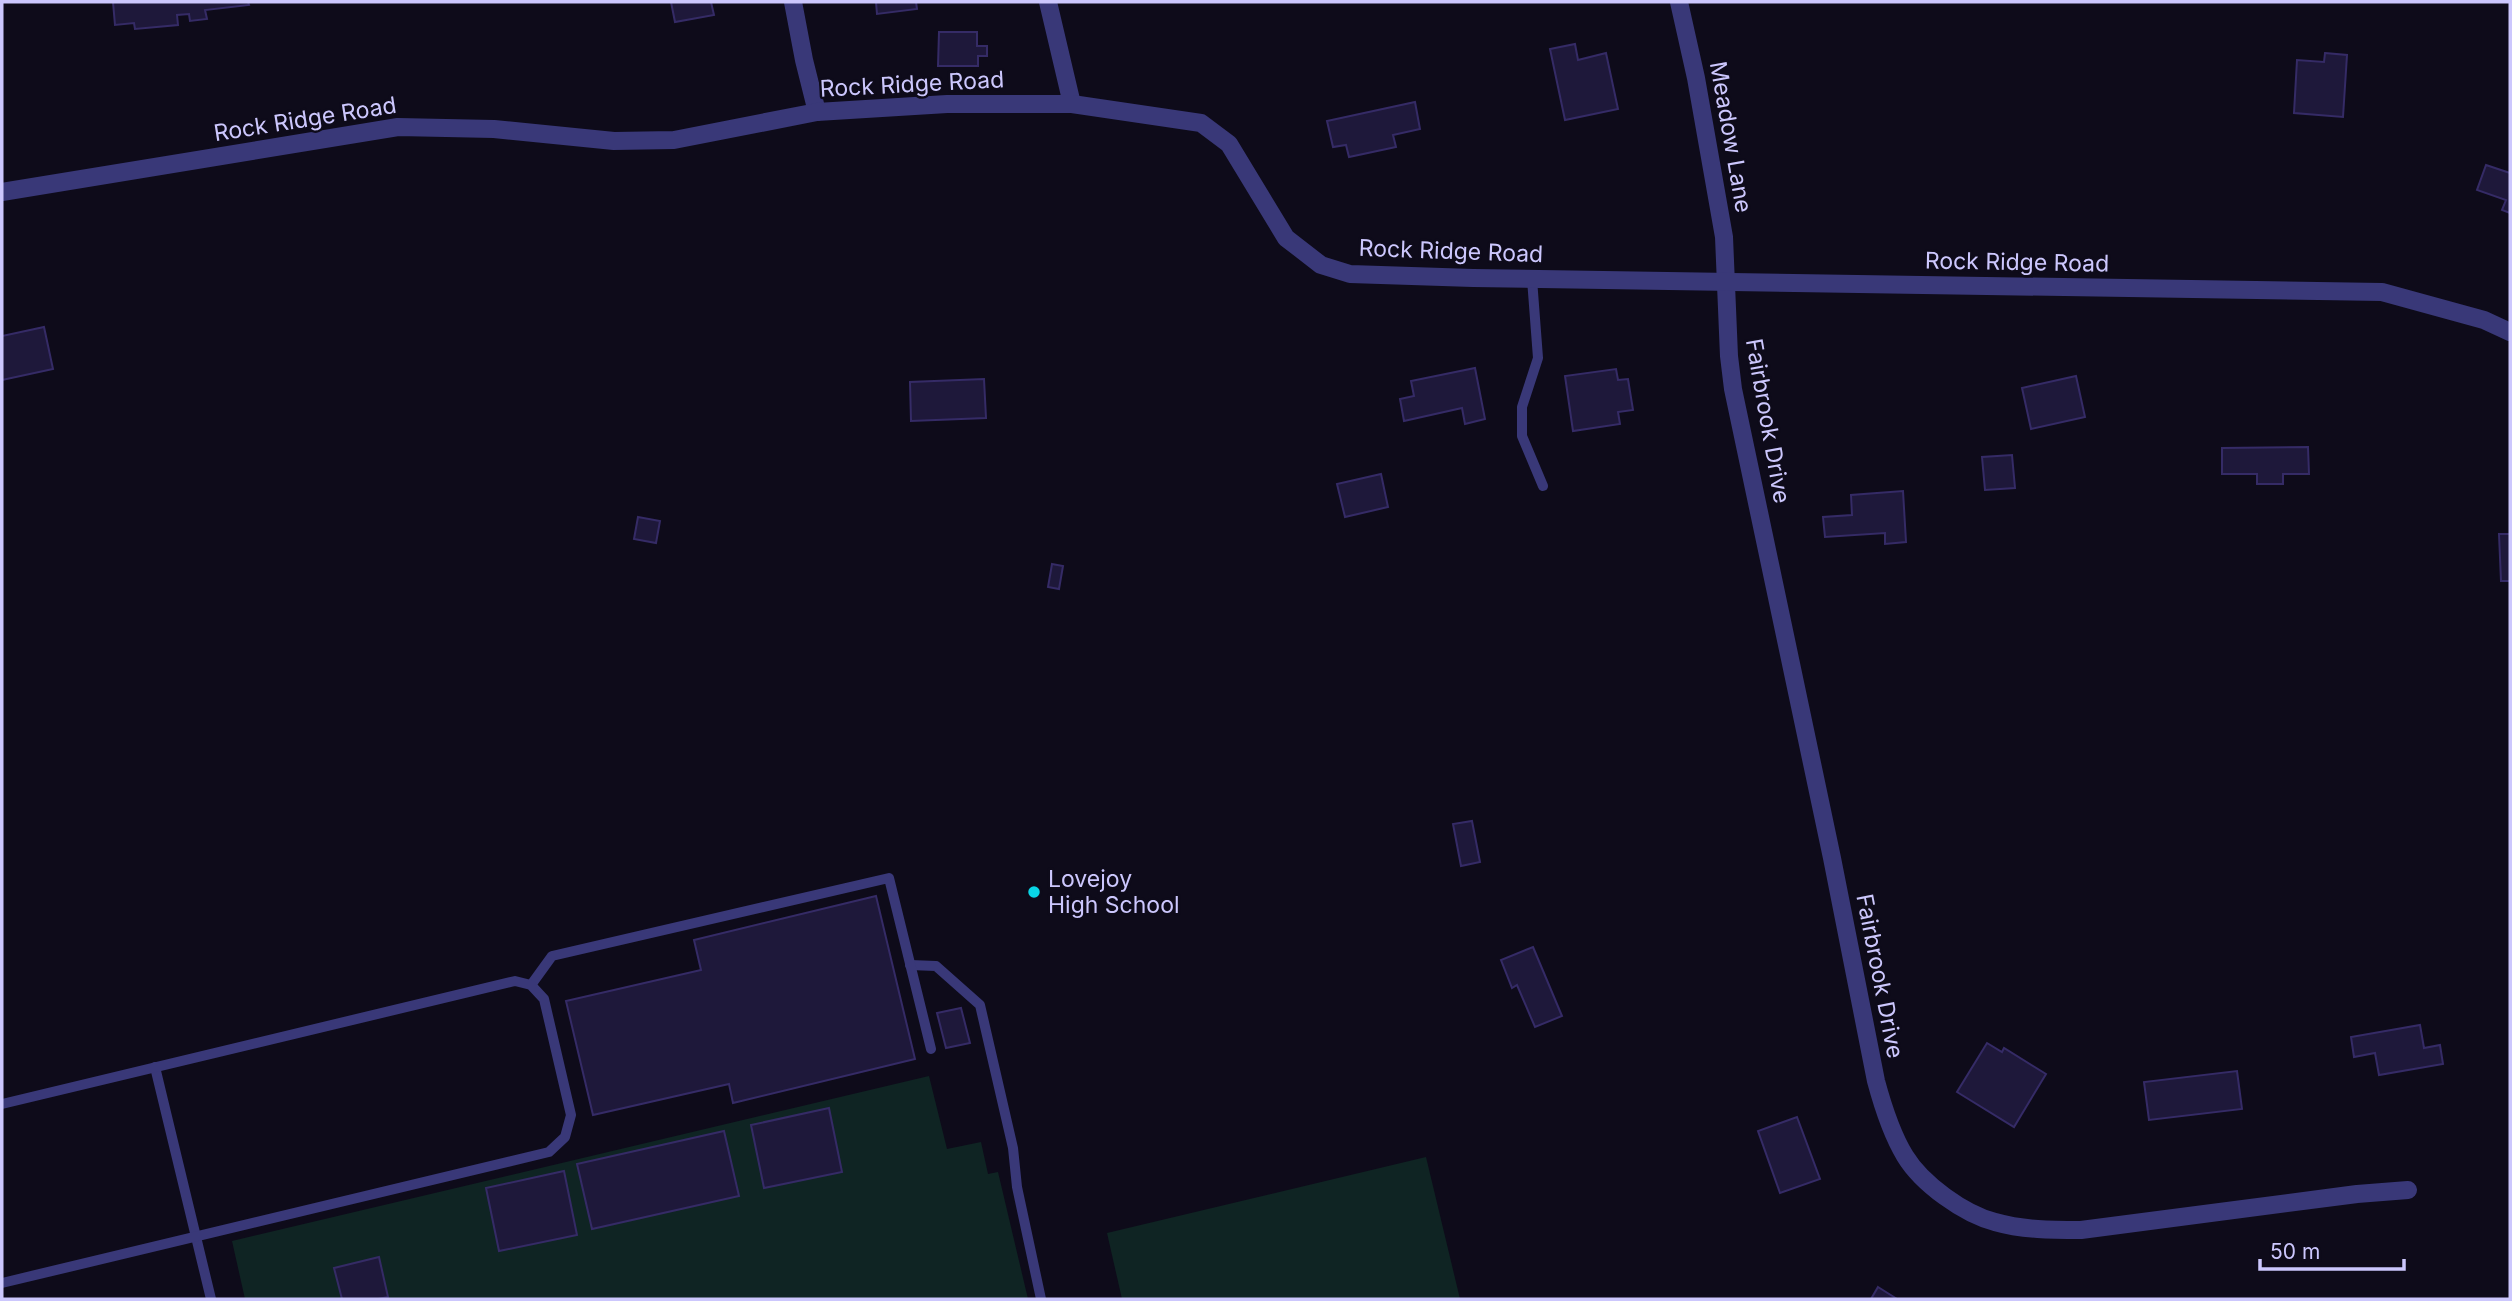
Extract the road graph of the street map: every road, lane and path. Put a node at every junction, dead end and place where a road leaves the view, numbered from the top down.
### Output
1 (793, 2) edge
2 (1048, 2) edge
3 (1679, 2) edge
4 (1072, 104) junction
5 (817, 112) junction
6 (2, 191) edge
7 (1532, 279) junction
8 (1727, 282) junction
9 (2510, 332) edge
10 (1543, 486) dead end
11 (910, 965) junction
12 (531, 985) junction
13 (931, 1049) dead end
14 (155, 1067) junction
15 (2, 1104) edge
16 (2408, 1190) dead end
17 (196, 1237) junction
18 (2, 1283) edge
19 (211, 1299) edge
20 (1041, 1299) edge

1 - 5 street
2 - 4 street
3 - 8 street, Meadow Lane
4 - 5 street, Rock Ridge Road
4 - 7 street, Rock Ridge Road
5 - 6 street, Rock Ridge Road
7 - 8 street, Rock Ridge Road
7 - 10 lane
8 - 9 street, Rock Ridge Road
8 - 16 street, Fairbrook Drive
11 - 12 lane
11 - 13 lane
11 - 20 lane
12 - 14 lane
12 - 17 lane
14 - 15 lane
14 - 17 lane
17 - 18 lane
17 - 19 lane

